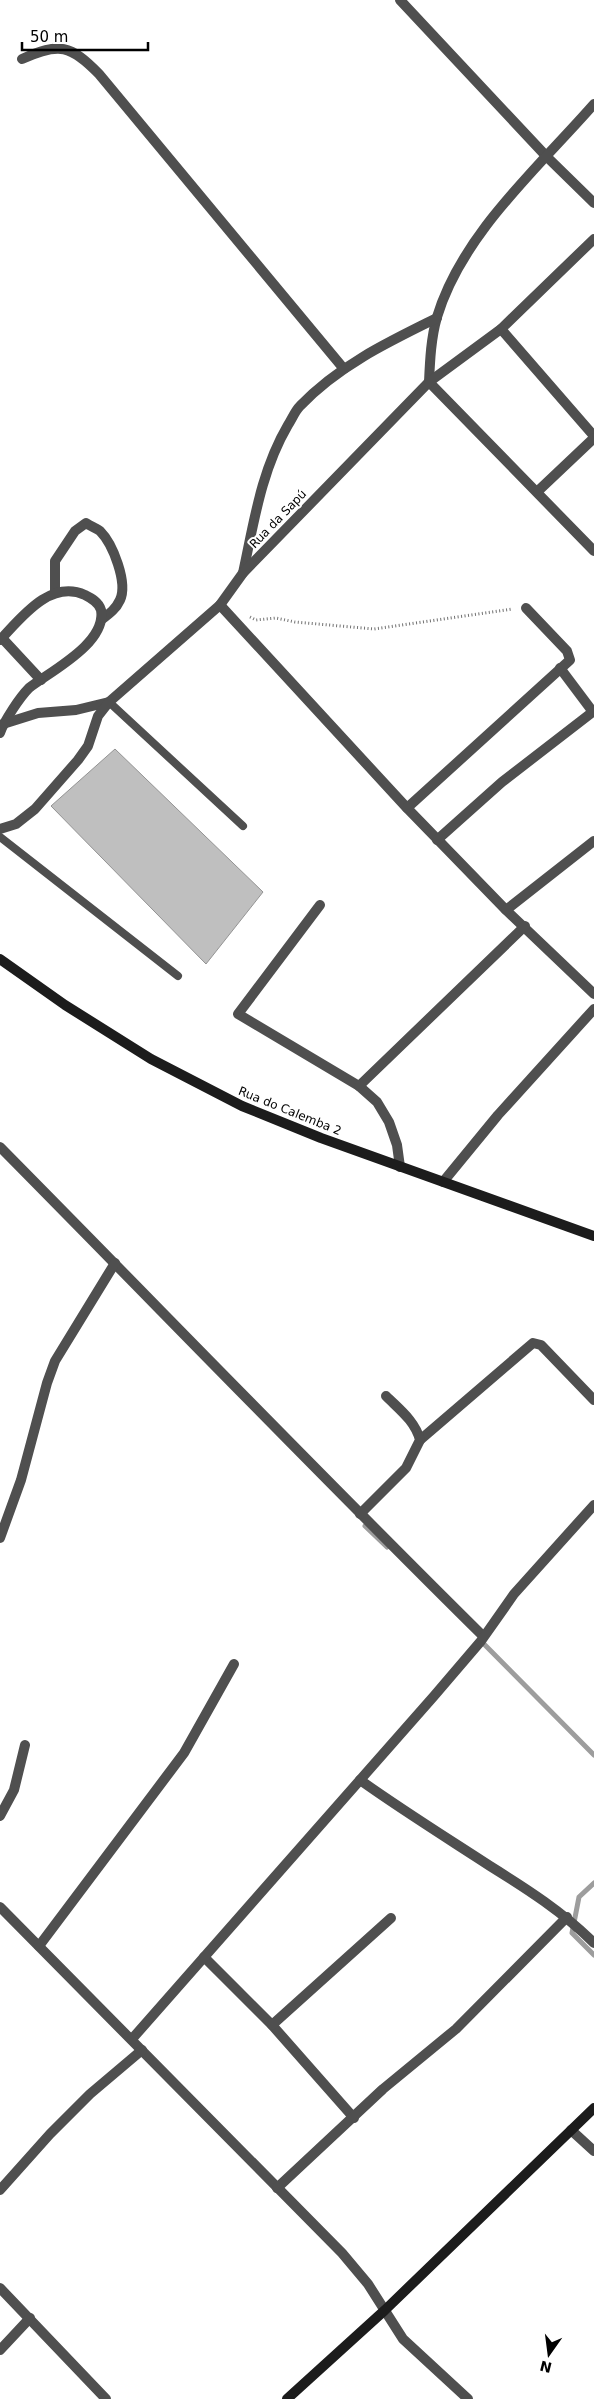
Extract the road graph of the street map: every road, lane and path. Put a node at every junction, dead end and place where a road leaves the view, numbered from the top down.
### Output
1 (400, 0) edge
2 (22, 59) dead end
3 (594, 104) edge
4 (547, 157) junction
5 (594, 203) edge
6 (594, 239) edge
7 (437, 318) junction
8 (501, 329) junction
9 (344, 368) junction
10 (429, 382) junction
11 (594, 437) edge
12 (538, 491) junction
13 (594, 551) edge
14 (243, 573) junction
15 (55, 593) junction
16 (220, 605) junction
17 (526, 608) joint
18 (247, 616) dead end
19 (101, 620) junction
20 (1, 639) edge
21 (560, 668) junction
22 (41, 680) junction
23 (109, 702) junction
24 (593, 711) edge
25 (1, 726) edge
26 (407, 808) junction
27 (243, 826) dead end
28 (0, 829) edge
29 (0, 837) edge
30 (437, 840) junction
31 (594, 841) edge
32 (320, 905) dead end
33 (506, 910) junction
34 (525, 926) junction
35 (0, 958) edge
36 (178, 976) dead end
37 (594, 994) edge
38 (594, 1009) edge
39 (359, 1086) junction
40 (0, 1147) edge
41 (400, 1167) junction
42 (443, 1182) junction
43 (594, 1236) edge
44 (115, 1264) junction
45 (386, 1396) dead end
46 (594, 1400) edge
47 (420, 1440) junction
48 (594, 1505) edge
49 (360, 1514) junction
50 (0, 1538) edge
51 (483, 1636) junction
52 (234, 1664) dead end
53 (25, 1745) dead end
54 (360, 1780) junction
55 (0, 1816) edge
56 (0, 1907) edge
57 (567, 1917) junction
58 (390, 1918) dead end
59 (594, 1943) edge
60 (39, 1946) junction
61 (204, 1957) junction
62 (272, 2025) junction
63 (132, 2039) junction
64 (142, 2050) junction
65 (594, 2108) edge
66 (354, 2118) junction
67 (571, 2130) junction
68 (594, 2151) edge
69 (277, 2188) junction
70 (0, 2190) edge
71 (0, 2288) edge
72 (385, 2310) junction
73 (30, 2318) junction
74 (0, 2350) edge
75 (106, 2399) edge
76 (287, 2399) edge
77 (468, 2399) edge

1 - 4 street
2 - 9 street
3 - 4 street
4 - 5 street
4 - 7 street
6 - 8 street, Rua da Sapú
7 - 9 street
7 - 10 street
8 - 10 street, Rua da Sapú
8 - 11 street
9 - 14 street
10 - 12 street
10 - 14 street, Rua da Sapú
11 - 12 street
12 - 13 street
14 - 16 street, Rua da Sapú
15 - 19 street
15 - 19 street
15 - 20 street
16 - 23 street, Rua da Sapú
16 - 26 street
17 - 18 path
17 - 21 street
19 - 22 street
20 - 22 street
21 - 24 street
21 - 26 street
22 - 25 street
23 - 25 street
23 - 27 lane
23 - 28 street, Rua da Sapú
24 - 30 street
26 - 30 street
29 - 36 lane
30 - 33 street
31 - 33 street
32 - 39 street
33 - 34 street
34 - 37 street
34 - 39 street
35 - 41 main road, Rua do Calemba 2
38 - 42 street
39 - 41 street
40 - 44 street
41 - 42 main road, Rua do Calemba 2
42 - 43 main road, Rua do Calemba 2
44 - 49 street
44 - 50 street
45 - 47 street
46 - 47 street
47 - 49 street
48 - 51 street
49 - 51 street
51 - 54 street
52 - 60 street
53 - 55 street
54 - 57 street
54 - 61 street
56 - 60 street
57 - 59 street
57 - 66 street
58 - 62 street
60 - 63 street
61 - 62 street
61 - 63 street
62 - 66 street
63 - 64 street
64 - 69 street
64 - 70 street
65 - 67 main road
66 - 69 street
67 - 68 street
67 - 72 main road
69 - 72 street
71 - 73 street
72 - 76 main road
72 - 77 street
73 - 74 street
73 - 75 street

